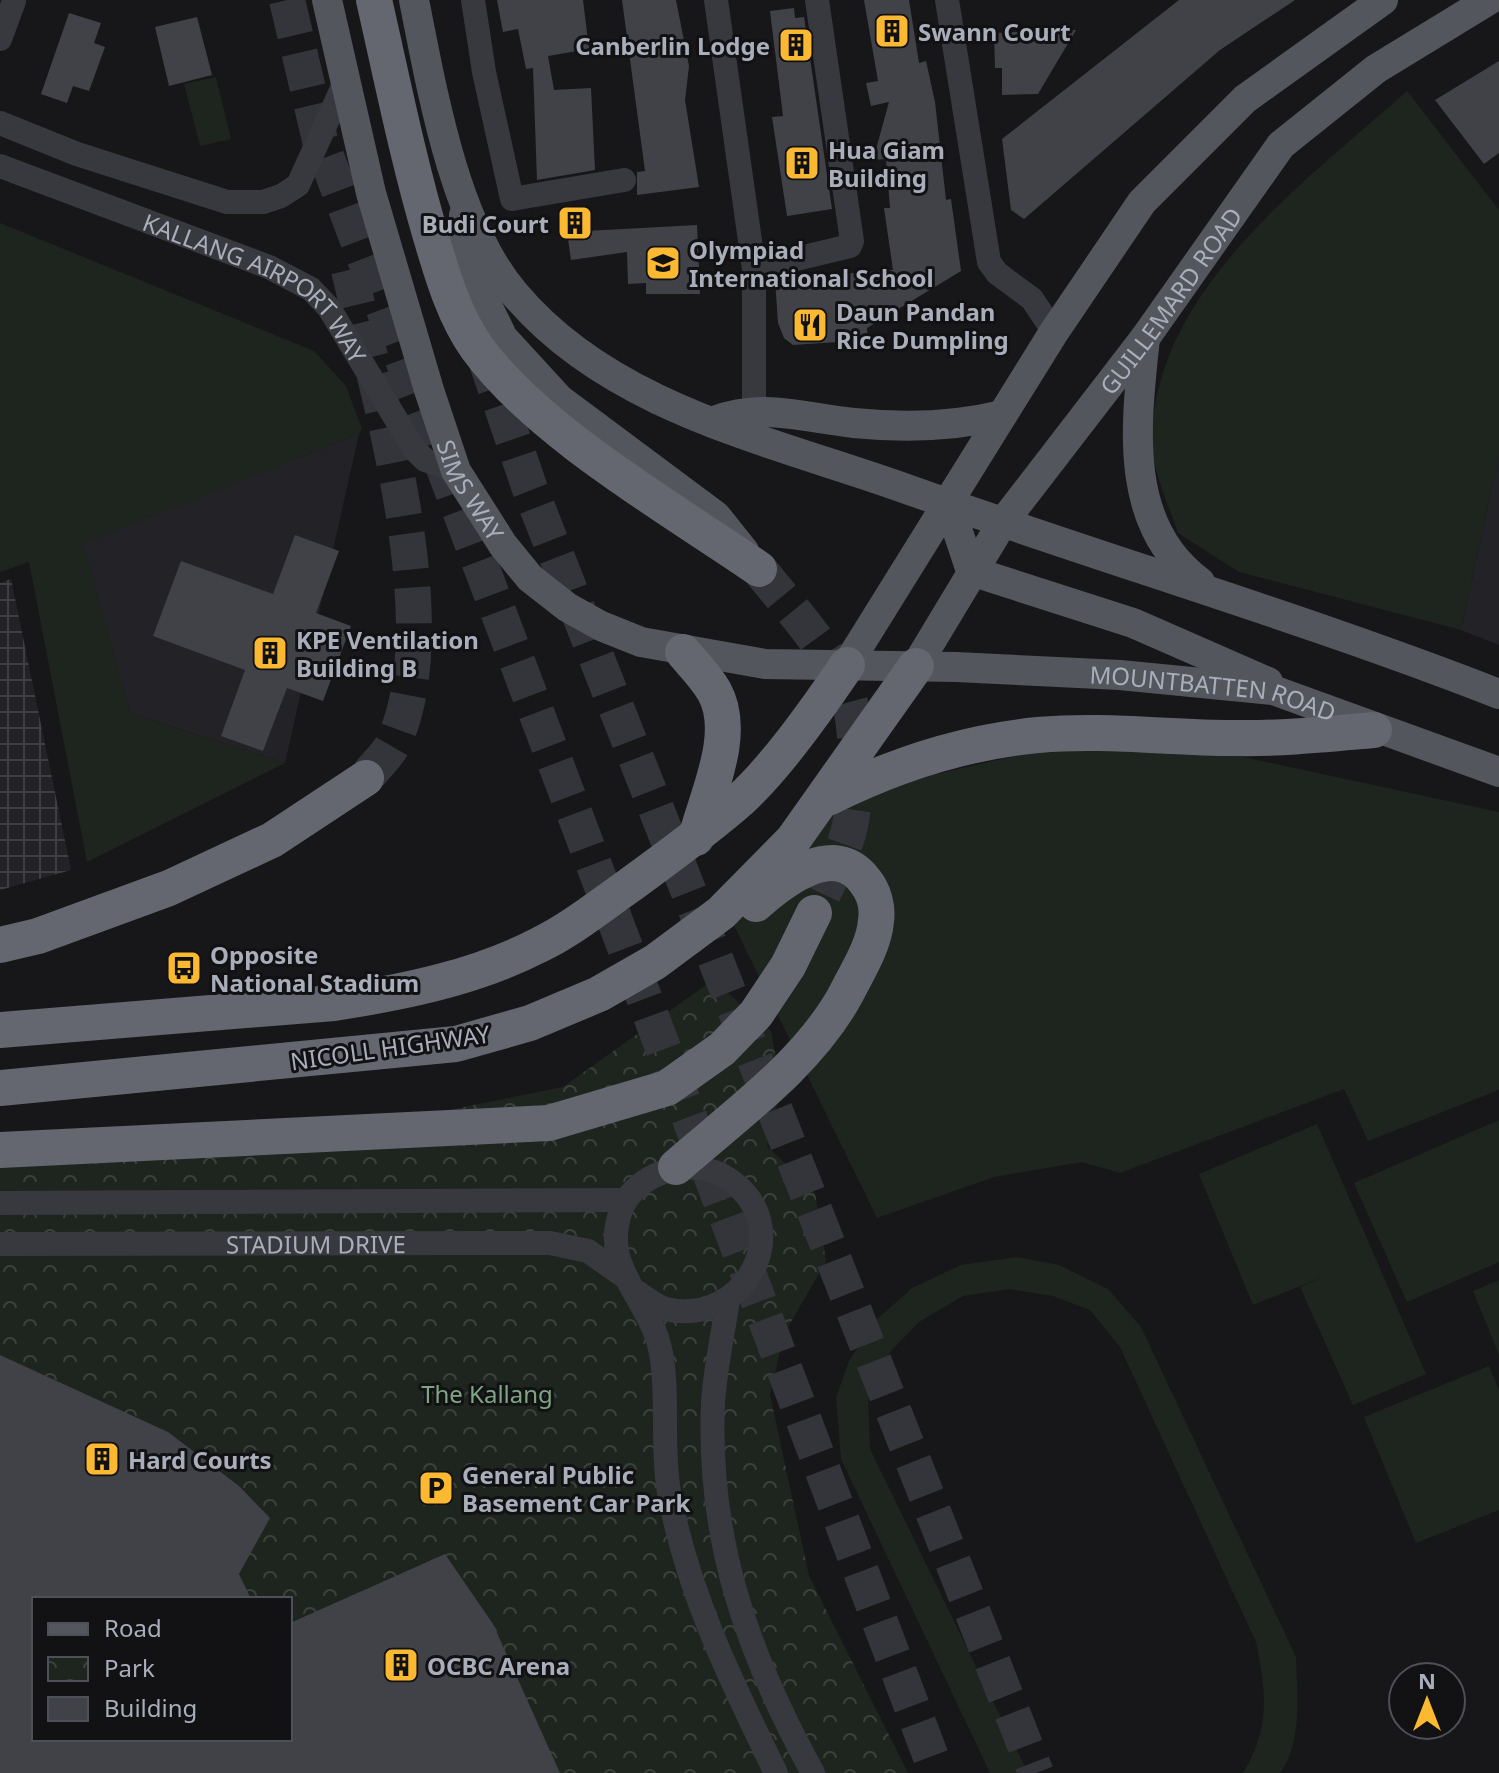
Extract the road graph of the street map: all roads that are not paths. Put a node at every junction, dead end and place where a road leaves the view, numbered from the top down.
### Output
1 (327, 0) edge
2 (374, 0) edge
3 (414, 0) edge
4 (473, 0) edge
5 (716, 0) edge
6 (817, 0) edge
7 (947, 0) edge
8 (1383, 0) edge
9 (1489, 0) edge
10 (14, 1) edge
11 (0, 39) edge
12 (345, 82) junction
13 (0, 123) edge
14 (0, 166) edge
15 (624, 180) dead end
16 (465, 210) junction
17 (754, 269) junction
18 (1054, 332) junction
19 (1145, 338) junction
20 (1010, 404) junction
21 (754, 409) junction
22 (714, 421) junction
23 (456, 471) junction
24 (949, 505) junction
25 (1001, 525) junction
26 (759, 569) joint
27 (971, 571) junction
28 (1211, 590) junction
29 (683, 652) junction
30 (847, 665) junction
31 (916, 666) junction
32 (1273, 690) junction
33 (1499, 694) edge
34 (1374, 730) junction
35 (1499, 772) edge
36 (366, 778) tunnel mouth
37 (823, 800) junction
38 (696, 838) junction
39 (814, 913) tunnel mouth
40 (0, 945) edge
41 (530, 1023) junction
42 (0, 1030) edge
43 (0, 1088) edge
44 (0, 1150) edge
45 (676, 1167) junction
46 (626, 1200) junction
47 (0, 1203) edge
48 (0, 1244) edge
49 (630, 1284) junction
50 (728, 1300) junction
51 (776, 1773) edge
52 (813, 1773) edge

1 - 12 main road, SIMS WAY
2 - 26 highway
3 - 16 main road
4 - 15 street
5 - 17 street
6 - 17 street
7 - 18 street
8 - 18 main road
9 - 19 main road, GUILLEMARD ROAD
10 - 11 street
12 - 13 street, KALLANG AIRPORT WAY
12 - 23 main road, SIMS WAY
14 - 23 street, KALLANG AIRPORT WAY
16 - 22 main road
16 - 26 main road
17 - 21 street
18 - 20 main road
19 - 25 main road, GUILLEMARD ROAD
19 - 28 main road
20 - 21 main road
20 - 24 main road
21 - 22 main road
22 - 24 main road
23 - 29 main road, SIMS WAY
24 - 25 main road
24 - 27 main road
24 - 30 main road
25 - 27 main road, GUILLEMARD ROAD
25 - 28 main road
27 - 31 main road, GUILLEMARD ROAD
27 - 32 main road
28 - 33 main road
29 - 30 main road, SIMS WAY
29 - 38 highway
30 - 31 main road, SIMS WAY
30 - 38 highway
31 - 32 main road, MOUNTBATTEN ROAD
31 - 37 highway, NICOLL HIGHWAY
32 - 34 main road, MOUNTBATTEN ROAD
34 - 35 main road, MOUNTBATTEN ROAD
34 - 37 highway
36 - 40 highway
37 - 41 highway, NICOLL HIGHWAY
38 - 42 highway
39 - 44 highway
41 - 43 highway, NICOLL HIGHWAY
41 - 45 highway
45 - 46 street
45 - 50 street
46 - 47 street, STADIUM DRIVE
46 - 49 street, STADIUM DRIVE
48 - 49 street, STADIUM DRIVE
49 - 50 street, STADIUM DRIVE
49 - 51 street, STADIUM DRIVE
50 - 52 street

